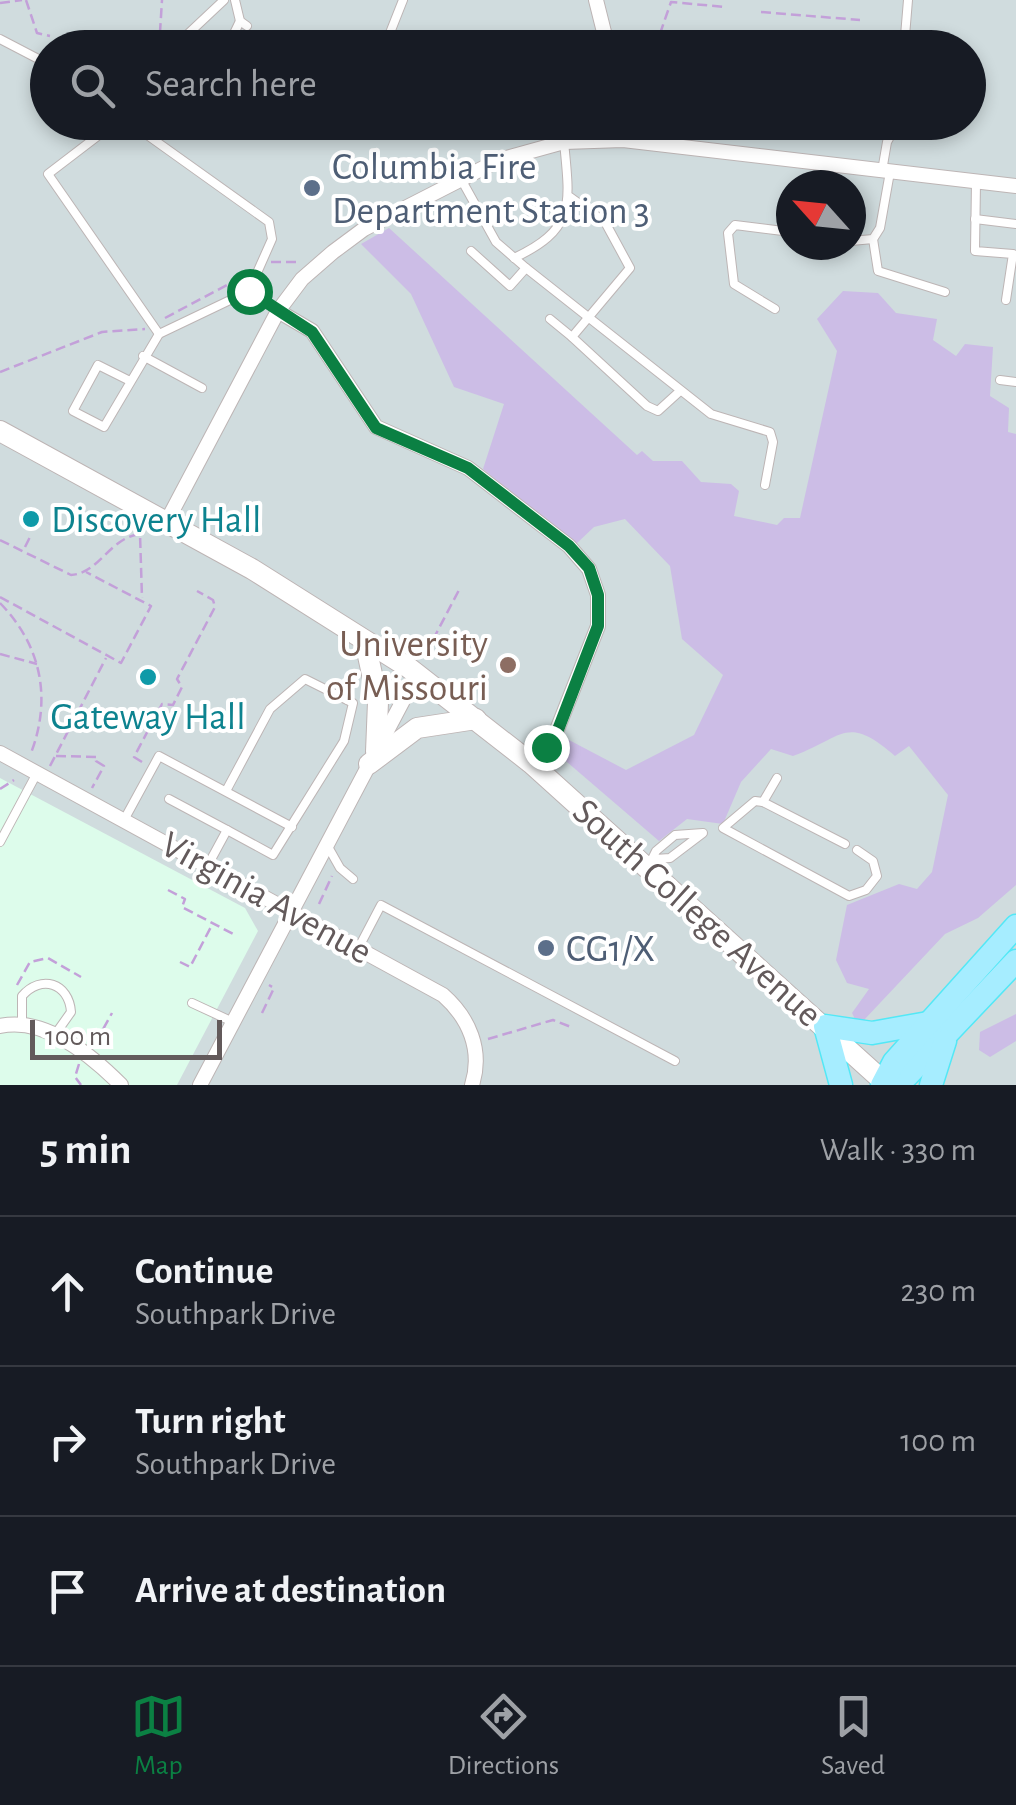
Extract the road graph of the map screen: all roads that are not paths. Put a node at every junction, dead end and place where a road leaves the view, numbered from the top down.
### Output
1 (224, 0) edge
2 (235, 0) edge
3 (403, 0) edge
4 (596, 0) edge
5 (908, 0) edge
6 (192, 30) edge
7 (239, 30) edge
8 (391, 30) edge
9 (604, 30) edge
10 (906, 30) edge
11 (0, 39) edge
12 (30, 55) edge
13 (92, 140) edge
14 (154, 140) edge
15 (623, 140) joint
16 (888, 140) edge
17 (564, 142) junction
18 (886, 172) junction
19 (461, 179) junction
20 (976, 182) junction
21 (1016, 186) edge
22 (570, 197) junction
23 (975, 219) junction
24 (1016, 224) edge
25 (776, 230) edge
26 (872, 238) junction
27 (866, 239) edge
28 (471, 251) dead end
29 (514, 258) junction
30 (526, 268) junction
31 (249, 291) junction
32 (944, 292) dead end
33 (1006, 300) dead end
34 (776, 309) dead end
35 (278, 311) junction
36 (588, 318) junction
37 (550, 319) dead end
38 (159, 334) junction
39 (572, 337) junction
40 (144, 356) junction
41 (1000, 380) dead end
42 (130, 381) junction
43 (1016, 382) edge
44 (202, 388) dead end
45 (680, 391) junction
46 (0, 431) edge
47 (765, 485) dead end
48 (166, 521) junction
49 (365, 642) junction
50 (416, 674) junction
51 (476, 720) junction
52 (0, 753) edge
53 (372, 758) junction
54 (532, 764) junction
55 (43, 769) junction
56 (777, 778) dead end
57 (226, 791) junction
58 (170, 799) dead end
59 (763, 802) junction
60 (124, 820) junction
61 (292, 826) junction
62 (722, 828) junction
63 (227, 830) junction
64 (703, 834) junction
65 (0, 842) edge
66 (845, 844) dead end
67 (327, 845) junction
68 (857, 850) dead end
69 (652, 862) junction
70 (208, 865) junction
71 (353, 879) dead end
72 (292, 911) junction
73 (1016, 926) edge
74 (359, 947) junction
75 (1016, 961) edge
76 (192, 1002) dead end
77 (22, 1021) junction
78 (233, 1022) junction
79 (0, 1026) edge
80 (824, 1026) junction
81 (938, 1028) junction
82 (54, 1036) junction
83 (675, 1061) dead end
84 (883, 1084) edge
85 (121, 1085) edge
86 (200, 1085) edge
87 (472, 1085) edge
88 (841, 1085) edge
89 (932, 1085) edge

1 - 6 lane
2 - 7 lane
3 - 8 lane
4 - 9 street
5 - 10 lane
11 - 12 lane
13 - 38 lane
14 - 31 lane
15 - 17 street
15 - 18 street
16 - 18 lane
17 - 19 street
17 - 22 lane
18 - 20 street
18 - 26 lane
19 - 29 lane
19 - 35 street
20 - 21 street
20 - 23 lane
22 - 29 lane
22 - 36 lane
23 - 24 lane
23 - 33 lane
25 - 34 lane
26 - 27 lane
26 - 32 lane
28 - 30 lane
29 - 30 lane
30 - 36 lane
31 - 35 lane
31 - 38 lane
35 - 48 street
35 - 54 street
36 - 39 lane
36 - 45 lane
37 - 39 lane
38 - 40 lane
39 - 45 lane
40 - 42 lane
40 - 44 lane
41 - 43 lane
42 - 42 lane
45 - 47 lane
46 - 48 main road, South College Avenue
48 - 49 main road, South College Avenue
49 - 50 main road, South College Avenue
49 - 53 main road
50 - 51 main road, South College Avenue
50 - 53 street
51 - 53 main road
51 - 54 main road, South College Avenue
52 - 55 street, Virginia Avenue
53 - 67 street
54 - 69 main road, South College Avenue
55 - 60 street, Virginia Avenue
55 - 65 lane
56 - 59 lane
57 - 60 lane
57 - 61 lane
57 - 61 lane
58 - 63 lane
59 - 62 lane
59 - 66 lane
60 - 70 street, Virginia Avenue
61 - 63 lane
62 - 64 lane
62 - 68 lane
63 - 70 lane
64 - 69 lane
64 - 69 lane
67 - 71 lane
67 - 72 street
69 - 80 main road, South College Avenue
70 - 72 street, Virginia Avenue
72 - 74 street, Virginia Avenue
72 - 78 street
73 - 81 main road
74 - 83 lane
74 - 87 street, Virginia Avenue
75 - 81 main road
76 - 78 lane
77 - 79 street
77 - 82 street
77 - 82 lane
78 - 86 street
80 - 81 main road
80 - 84 main road, South College Avenue
80 - 88 main road
81 - 84 main road
81 - 89 main road
82 - 85 street

